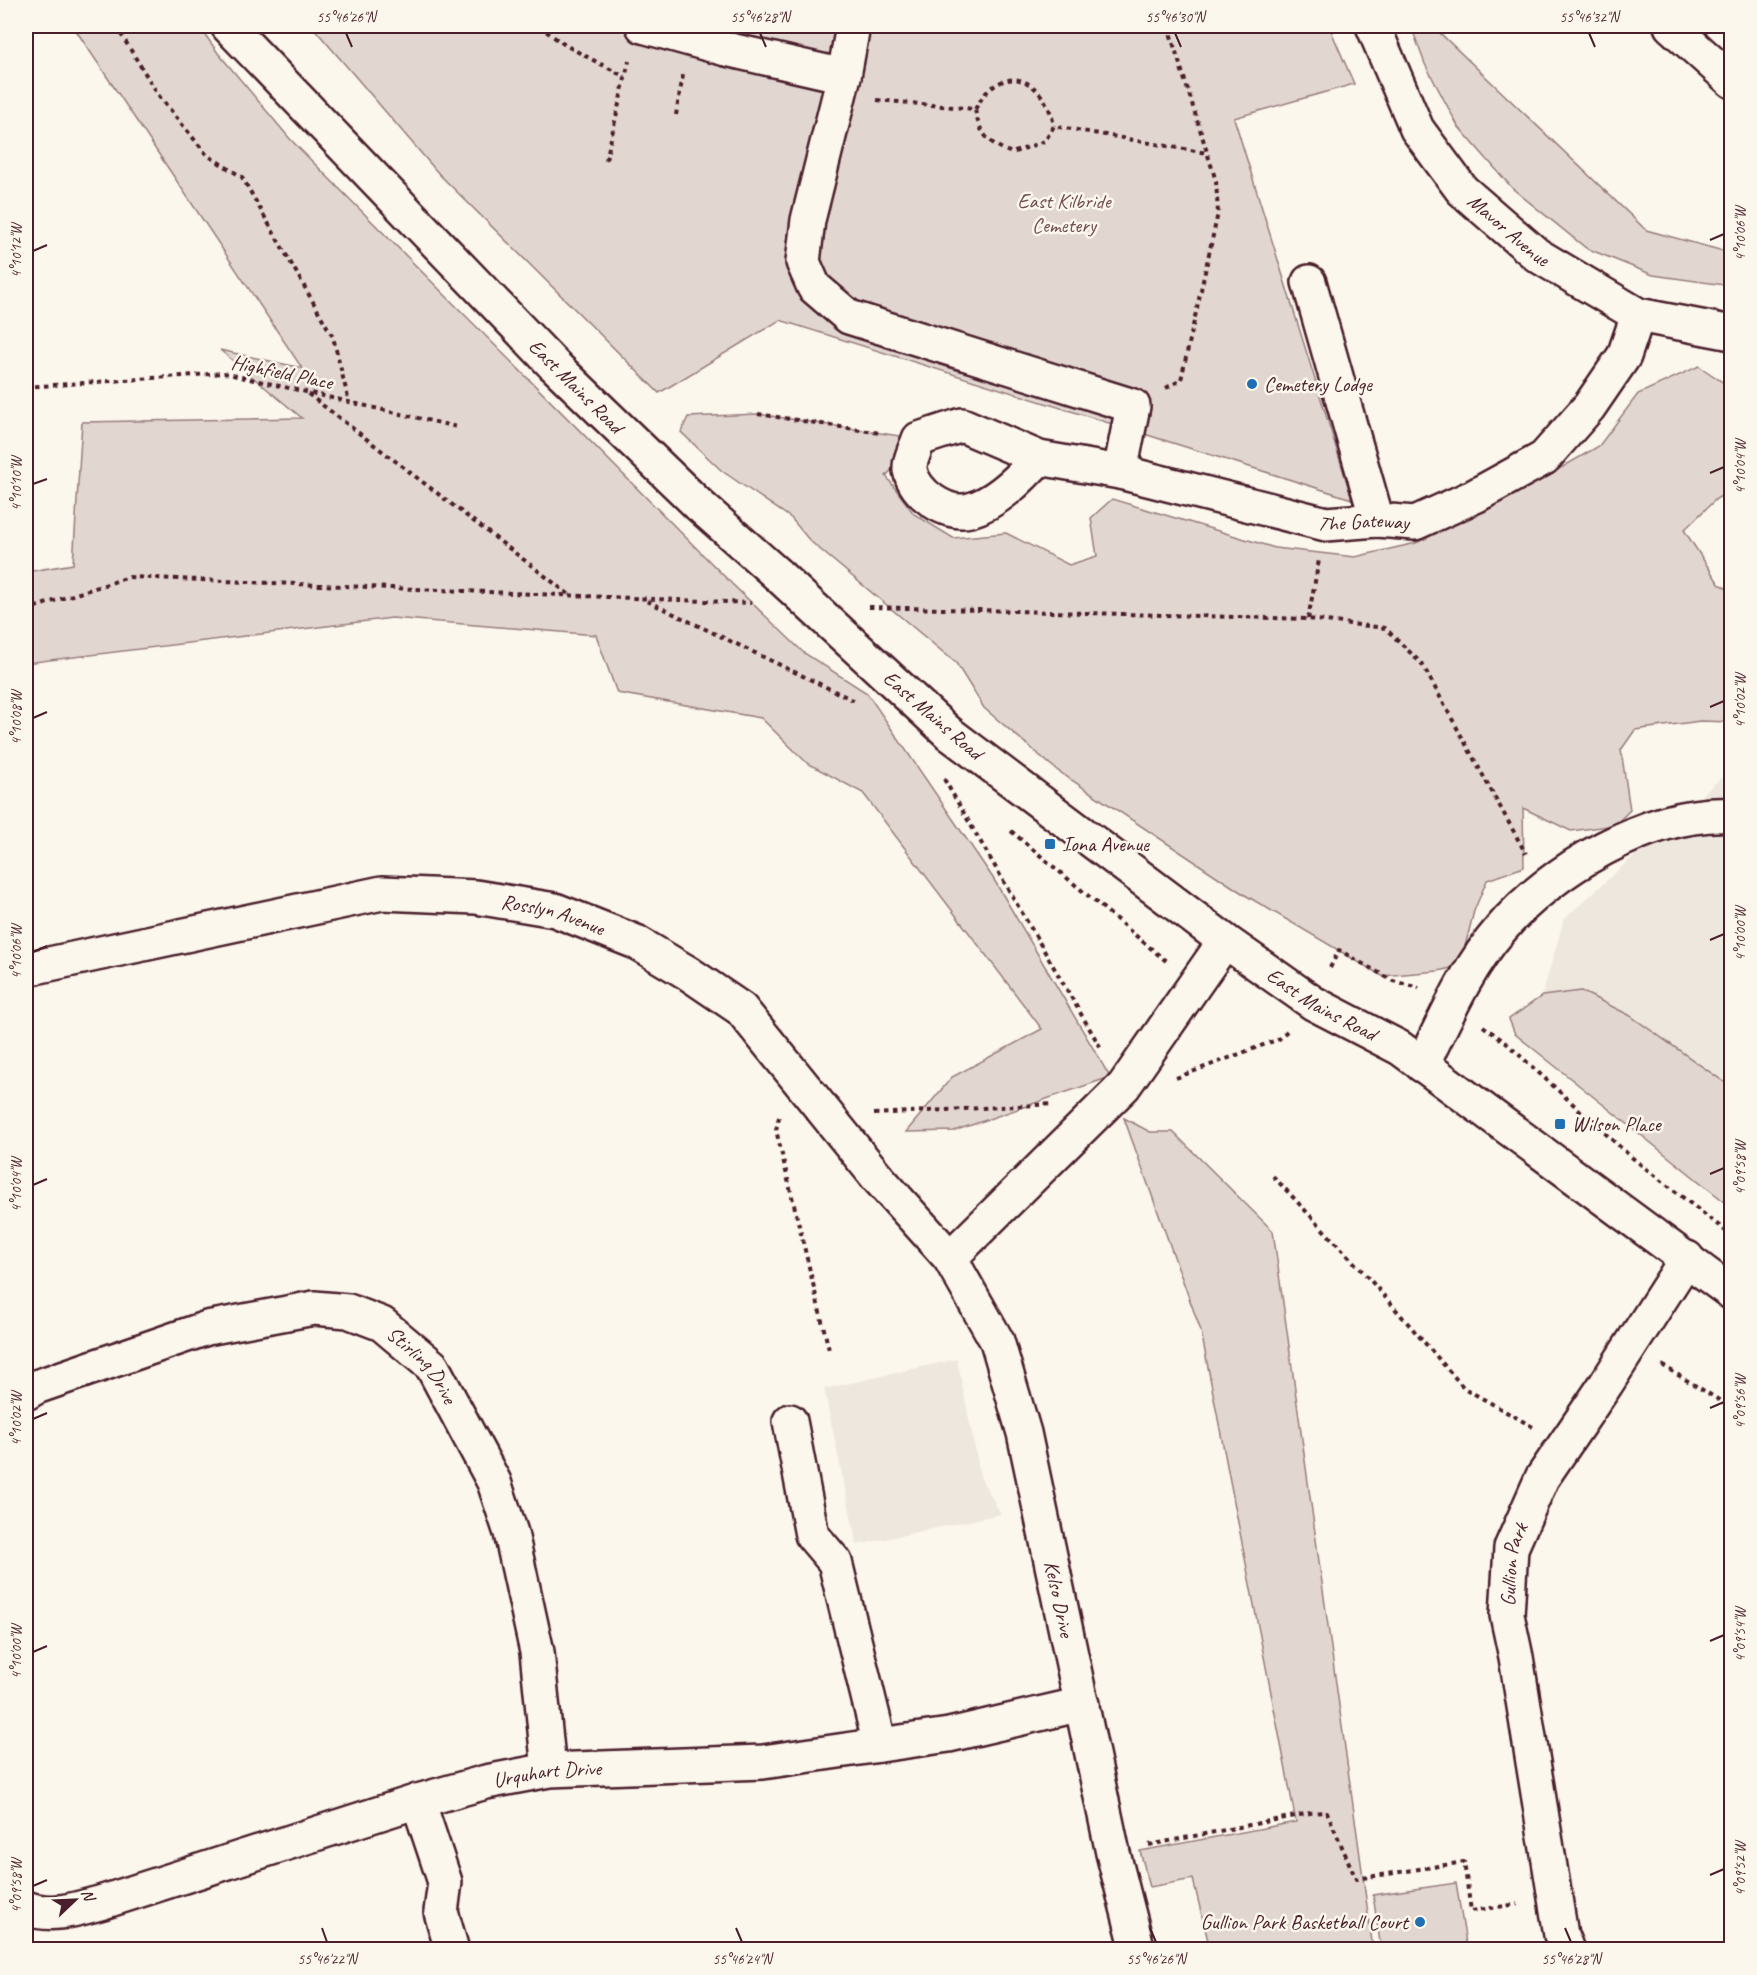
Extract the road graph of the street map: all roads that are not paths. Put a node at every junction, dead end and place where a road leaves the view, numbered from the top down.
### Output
1 (228, 26) edge
2 (643, 26) edge
3 (853, 26) edge
4 (1373, 26) edge
5 (1671, 26) edge
6 (1731, 81) edge
7 (841, 86) junction
8 (1309, 282) dead end
9 (1638, 315) junction
10 (1731, 333) edge
11 (1039, 458) junction
12 (1120, 472) junction
13 (1377, 520) junction
14 (1731, 815) edge
15 (1225, 941) junction
16 (26, 969) edge
17 (1422, 1065) junction
18 (950, 1258) junction
19 (1687, 1258) junction
20 (1731, 1293) edge
21 (26, 1394) edge
22 (790, 1421) dead end
23 (1082, 1704) junction
24 (880, 1744) junction
25 (549, 1770) junction
26 (418, 1801) junction
27 (26, 1908) edge
28 (452, 1950) edge
29 (1138, 1950) edge
30 (1567, 1950) edge

1 - 15 street, East Mains Road, bridge
2 - 7 street
3 - 7 street
4 - 9 street, Mavor Avenue
5 - 6 street
7 - 12 street
8 - 13 street
9 - 10 street, Mavor Avenue
9 - 13 street, The Gateway
11 - 11 street, The Gateway
11 - 12 street, The Gateway
12 - 13 street, The Gateway
14 - 17 street
15 - 17 street, East Mains Road
15 - 18 street
16 - 18 street, Rosslyn Avenue
17 - 19 street, East Mains Road
18 - 23 street, Kelso Drive
19 - 20 street, East Mains Road
19 - 30 street, Gullion Park
21 - 25 street, Stirling Drive
22 - 24 street
23 - 24 street, Urquhart Drive
23 - 29 street, Kelso Drive
24 - 25 street, Urquhart Drive
25 - 26 street, Urquhart Drive
26 - 27 street, Urquhart Drive
26 - 28 street

